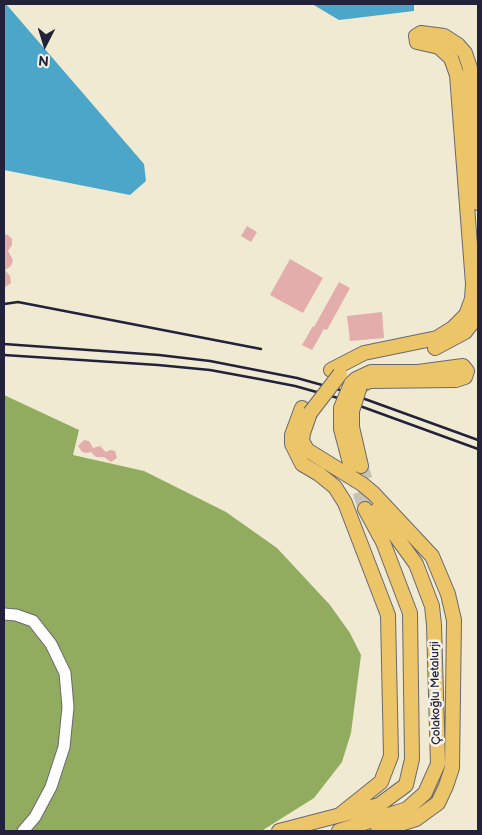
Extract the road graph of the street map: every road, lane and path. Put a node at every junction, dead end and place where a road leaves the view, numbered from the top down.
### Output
1 (478, 203) edge
2 (474, 315) edge
3 (356, 385) junction
4 (306, 410) junction
5 (356, 466) tunnel mouth
6 (4, 614) edge
7 (341, 814) junction
8 (23, 831) edge
9 (279, 831) edge
10 (339, 831) edge
11 (378, 831) edge

1 - 2 main road
2 - 4 main road, bridge
3 - 3 main road
3 - 5 main road, bridge
4 - 7 main road
4 - 11 main road
6 - 8 street
7 - 9 main road, Çolakoğlu Metalurji
7 - 10 main road, Çolakoğlu Metalurji

